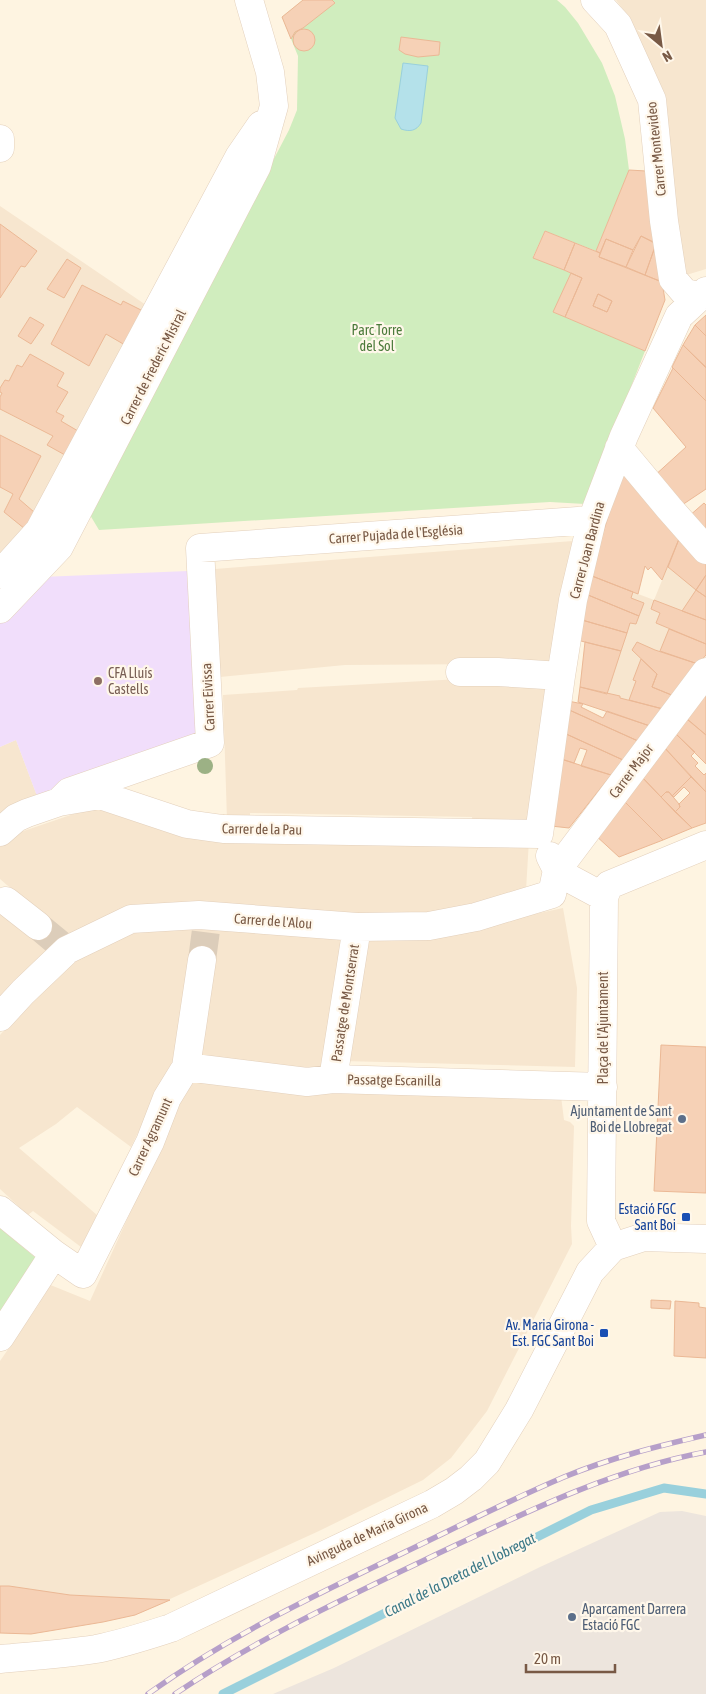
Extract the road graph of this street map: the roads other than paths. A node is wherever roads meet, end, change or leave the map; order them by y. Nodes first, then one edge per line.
1 (249, 0) edge
2 (595, 0) edge
3 (274, 106) junction
4 (0, 139) edge
5 (0, 148) edge
6 (703, 293) edge
7 (619, 448) junction
8 (592, 520) junction
9 (200, 548) joint
10 (706, 550) edge
11 (0, 574) edge
12 (0, 609) edge
13 (460, 672) dead end
14 (706, 672) edge
15 (561, 676) junction
16 (59, 802) junction
17 (0, 832) edge
18 (539, 834) junction
19 (706, 845) edge
20 (557, 870) junction
21 (604, 897) junction
22 (6, 901) dead end
23 (38, 926) tunnel mouth
24 (357, 927) junction
25 (202, 960) tunnel mouth
26 (0, 1017) edge
27 (186, 1067) junction
28 (333, 1079) junction
29 (603, 1086) junction
30 (0, 1210) edge
31 (706, 1239) edge
32 (613, 1247) junction
33 (54, 1254) junction
34 (0, 1337) edge
35 (0, 1659) edge

1 - 3 street, Carrer de Frederic Mistral
2 - 6 street, Carrer Montevideo
3 - 11 street, Carrer de Frederic Mistral
3 - 12 street, Carrer de Frederic Mistral
4 - 5 street
6 - 7 street, Carrer Joan Bardina
7 - 8 street, Carrer Joan Bardina
7 - 10 street
8 - 9 street, Carrer Pujada de l'Església
8 - 15 street, Carrer Joan Bardina
9 - 16 street, Carrer Eivissa
13 - 15 street
14 - 20 street, Carrer Major
15 - 18 street, Carrer Joan Bardina
16 - 17 street, Carrer de la Pau
16 - 18 street, Carrer de la Pau
18 - 20 street
19 - 21 street
20 - 21 street
20 - 24 street, Carrer de l'Alou
21 - 29 street, Plaça de l'Ajuntament
22 - 23 street
24 - 26 street, Carrer de l'Alou
24 - 28 street, Passatge de Montserrat
25 - 27 street, Carrer Agramunt
27 - 28 street, Passatge Escanilla
27 - 33 street, Carrer Agramunt
28 - 29 street, Passatge Escanilla
29 - 32 street, Plaça de l'Ajuntament
30 - 33 street
31 - 32 street
32 - 35 street, Avinguda de Maria Girona
33 - 34 street

